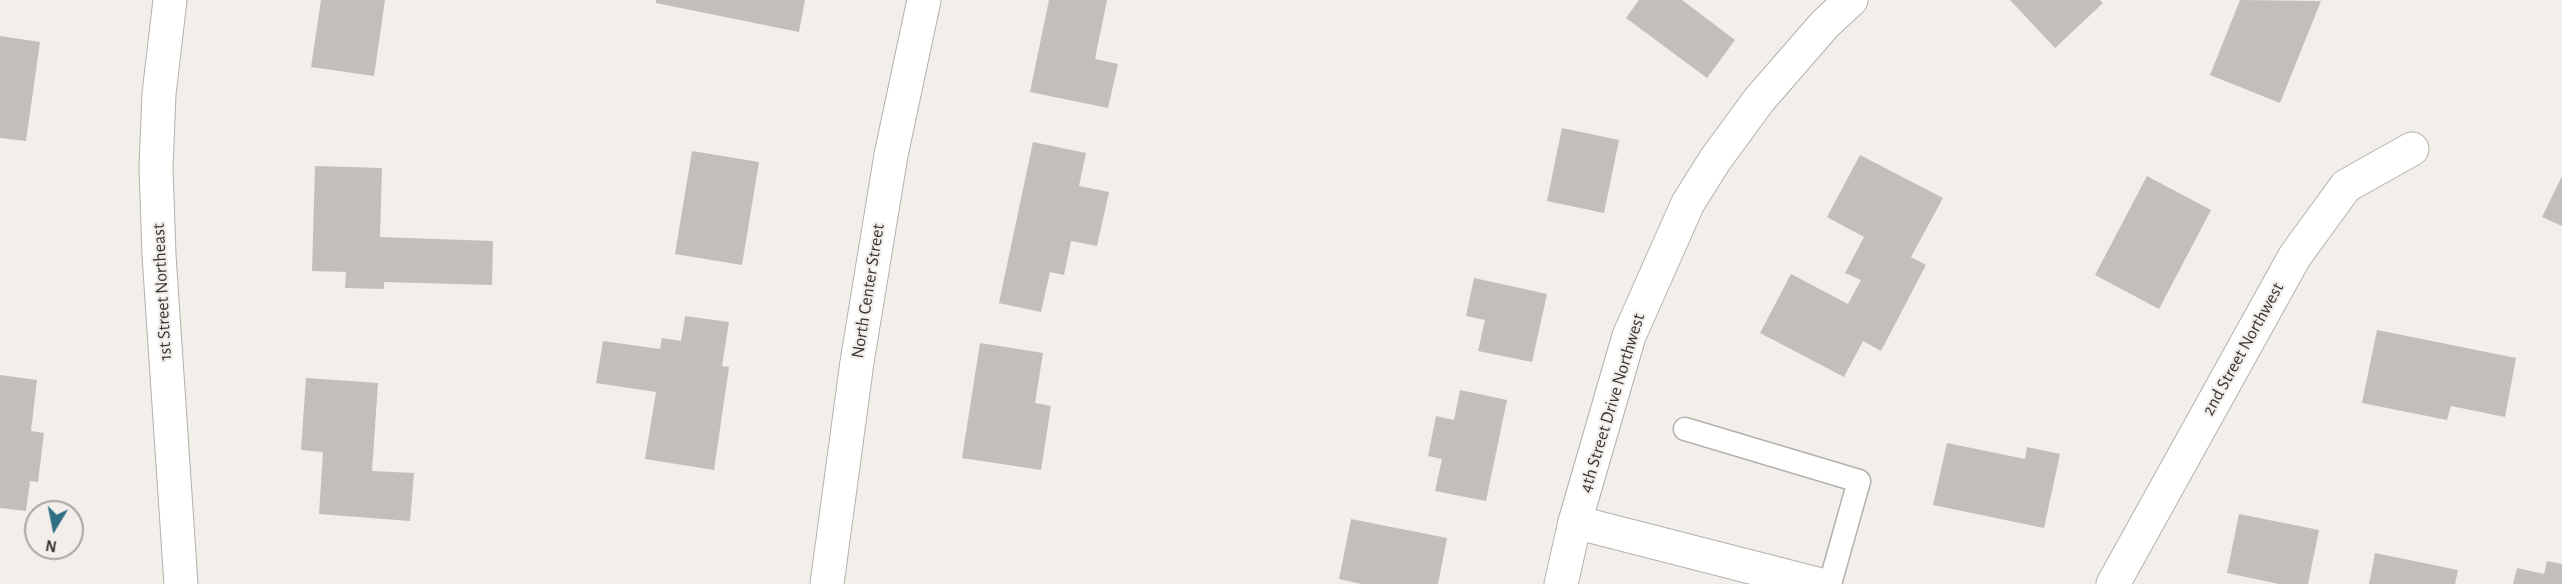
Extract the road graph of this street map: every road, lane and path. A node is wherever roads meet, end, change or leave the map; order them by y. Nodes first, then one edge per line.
1 (170, 0) edge
2 (924, 0) edge
3 (1851, 0) edge
4 (2412, 149) dead end
5 (1684, 429) dead end
6 (1575, 522) junction
7 (181, 584) edge
8 (827, 584) edge
9 (1561, 584) edge
10 (1817, 584) edge
11 (1830, 584) edge
12 (2113, 584) edge

1 - 7 street, 1st Street Northeast
2 - 8 street, North Center Street
3 - 6 street, 4th Street Drive Northwest
4 - 12 street, 2nd Street Northwest
5 - 11 lane
6 - 9 street, 4th Street Drive Northwest
6 - 10 street

